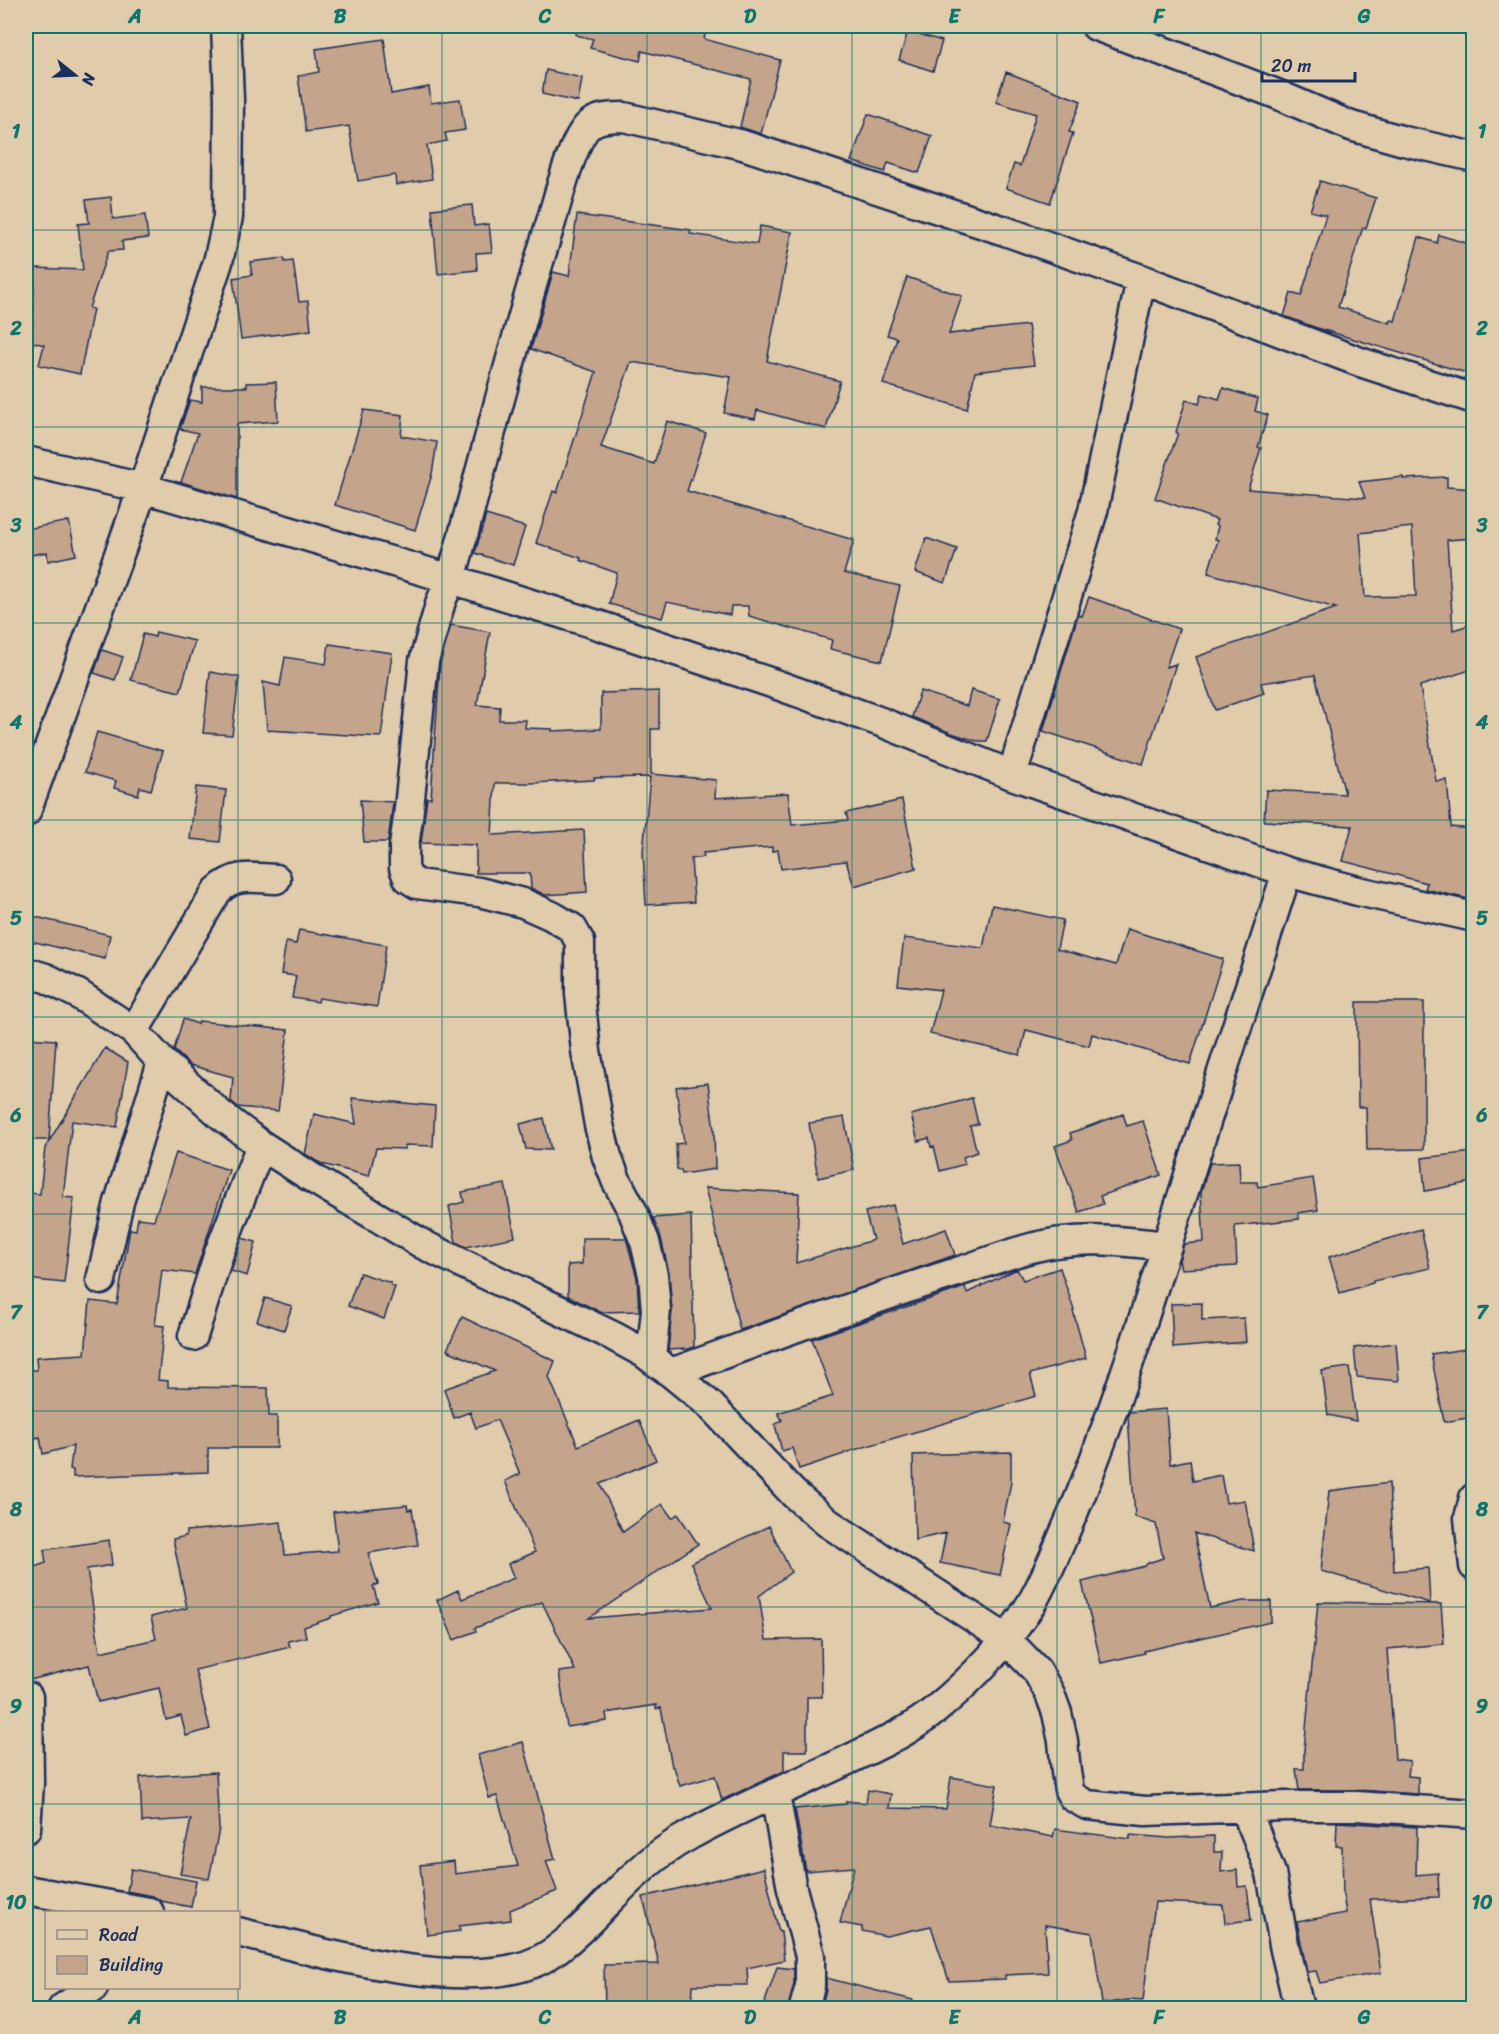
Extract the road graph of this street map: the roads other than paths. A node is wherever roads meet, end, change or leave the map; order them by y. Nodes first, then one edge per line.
1 (226, 26) edge
2 (1096, 26) edge
3 (1473, 157) edge
4 (1141, 279) junction
5 (1473, 399) edge
6 (26, 461) edge
7 (143, 488) junction
8 (451, 579) junction
9 (1012, 775) junction
10 (26, 812) edge
11 (1287, 872) junction
12 (276, 879) dead end
13 (1473, 917) edge
14 (26, 972) edge
15 (134, 1031) junction
16 (162, 1062) junction
17 (261, 1144) junction
18 (1167, 1246) junction
19 (101, 1280) dead end
20 (194, 1336) dead end
21 (661, 1365) junction
22 (1473, 1498) edge
23 (1473, 1566) edge
24 (1006, 1639) junction
25 (28, 1697) dead end
26 (775, 1794) junction
27 (1243, 1808) junction
28 (1473, 1814) edge
29 (26, 1829) edge
30 (26, 1890) edge
31 (143, 1911) edge
32 (240, 1932) edge
33 (92, 1989) edge
34 (63, 2008) edge
35 (804, 2008) edge
36 (1299, 2008) edge

1 - 7 street
2 - 3 street
4 - 5 street
4 - 8 street
4 - 9 street
6 - 7 street
7 - 8 street
7 - 10 street
8 - 9 street
8 - 21 street
9 - 11 street
11 - 13 street
11 - 18 street
12 - 15 street
14 - 15 street
15 - 16 street
16 - 17 street
16 - 19 street
17 - 20 street
17 - 21 street
18 - 21 street
18 - 24 street
21 - 24 street
22 - 23 street
24 - 26 street
24 - 27 street
25 - 29 street
26 - 32 street
26 - 35 street
27 - 28 street
27 - 36 street
30 - 31 street
33 - 34 street

